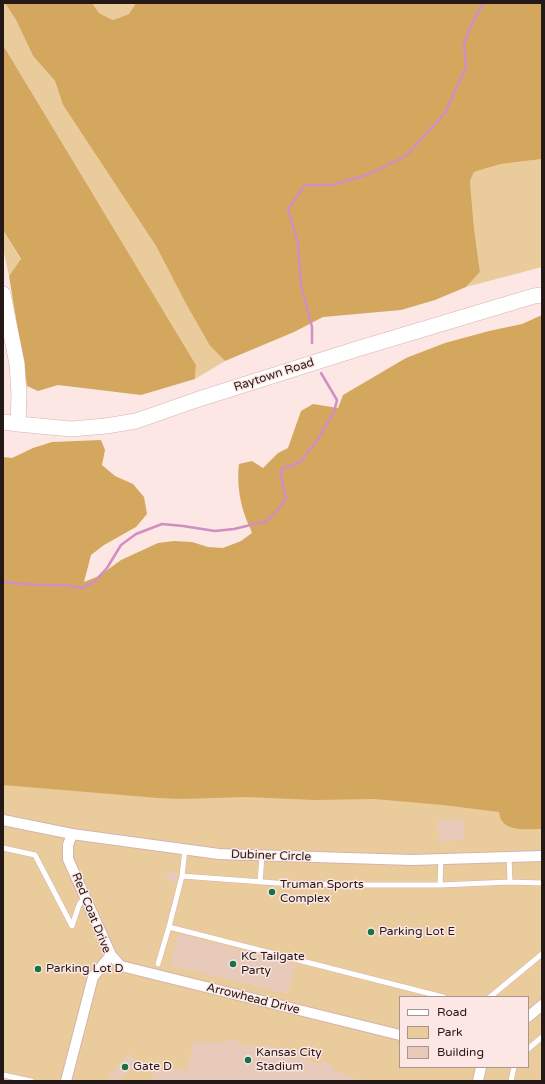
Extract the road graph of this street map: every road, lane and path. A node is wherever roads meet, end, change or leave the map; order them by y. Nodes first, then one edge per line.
1 (3, 294) edge
2 (542, 295) edge
3 (3, 422) edge
4 (18, 424) junction
5 (3, 820) edge
6 (72, 834) junction
7 (3, 848) edge
8 (185, 849) junction
9 (262, 856) junction
10 (509, 856) junction
11 (542, 856) edge
12 (441, 859) junction
13 (182, 876) junction
14 (260, 882) junction
15 (510, 882) junction
16 (542, 883) edge
17 (440, 885) junction
18 (85, 896) junction
19 (170, 927) junction
20 (542, 954) edge
21 (111, 955) junction
22 (158, 964) dead end
23 (439, 996) edge
24 (491, 996) edge
25 (542, 1005) edge
26 (529, 1015) edge
27 (399, 1035) edge
28 (542, 1037) edge
29 (529, 1048) edge
30 (481, 1068) edge
31 (514, 1068) edge
32 (3, 1074) edge
33 (8, 1078) edge
34 (31, 1081) edge
35 (66, 1081) edge
36 (478, 1081) edge
37 (511, 1081) edge

1 - 4 main road
2 - 4 main road, Raytown Road
3 - 4 main road, Raytown Road
5 - 6 street, Dubiner Circle
6 - 8 street, Dubiner Circle
6 - 18 street, Red Coat Drive
7 - 18 lane
8 - 9 street, Dubiner Circle
8 - 13 lane
9 - 12 street, Dubiner Circle
9 - 14 lane
10 - 11 street, Dubiner Circle
10 - 12 street, Dubiner Circle
10 - 15 lane
12 - 17 lane
13 - 14 lane
13 - 19 lane
14 - 17 lane
15 - 16 lane
15 - 17 lane
18 - 21 street, Red Coat Drive
19 - 22 lane
19 - 23 lane
20 - 24 lane
21 - 27 street, Arrowhead Drive
21 - 35 street, Red Coat Drive
25 - 26 street
28 - 29 lane
30 - 36 street
31 - 37 lane
32 - 33 lane
33 - 34 lane

